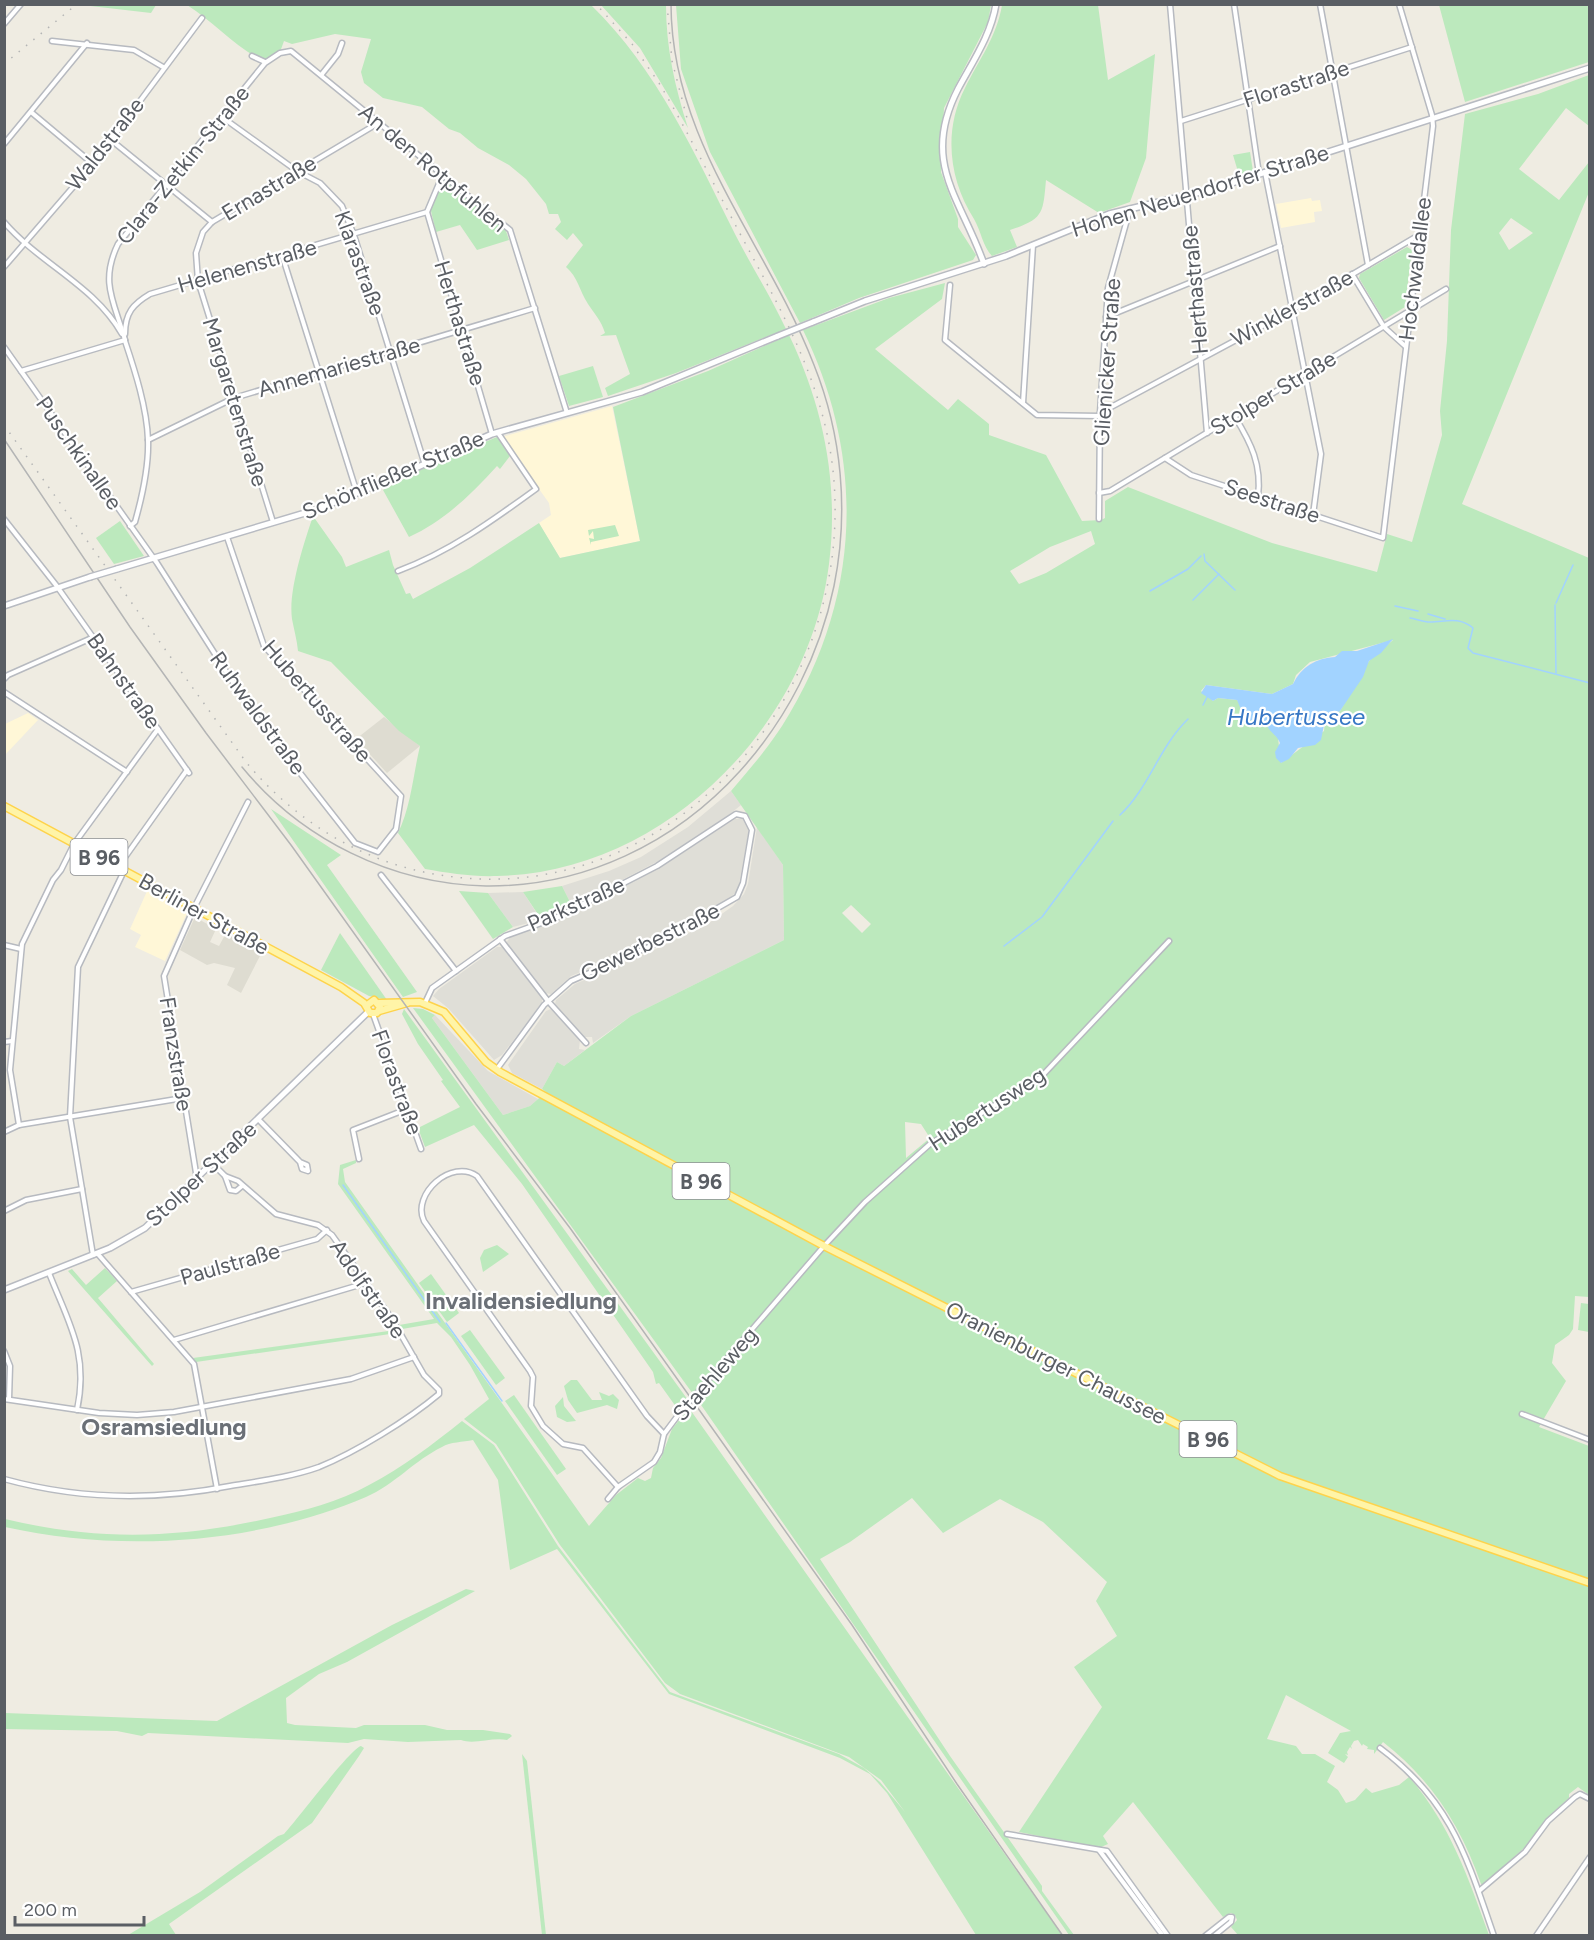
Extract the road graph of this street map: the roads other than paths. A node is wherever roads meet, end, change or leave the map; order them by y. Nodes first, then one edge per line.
1 (21, 4) edge
2 (996, 4) edge
3 (1170, 4) edge
4 (1234, 4) edge
5 (1320, 4) edge
6 (1399, 4) edge
7 (4, 11) edge
8 (9, 18) junction
9 (202, 18) dead end
10 (4, 24) edge
11 (52, 41) dead end
12 (87, 43) junction
13 (342, 43) dead end
14 (1412, 47) junction
15 (252, 56) dead end
16 (265, 63) junction
17 (163, 67) junction
18 (1590, 68) edge
19 (1333, 72) junction
20 (322, 74) junction
21 (1248, 99) junction
22 (31, 112) junction
23 (222, 117) junction
24 (1432, 118) junction
25 (1181, 121) junction
26 (380, 122) junction
27 (111, 140) junction
28 (4, 144) edge
29 (1346, 146) junction
30 (93, 164) junction
31 (297, 171) junction
32 (1265, 172) junction
33 (443, 174) junction
34 (1258, 174) junction
35 (167, 185) junction
36 (1187, 196) junction
37 (1130, 208) junction
38 (427, 212) junction
39 (4, 222) edge
40 (212, 222) junction
41 (354, 235) junction
42 (1419, 235) junction
43 (24, 245) junction
44 (1033, 245) junction
45 (1280, 246) junction
46 (282, 255) junction
47 (984, 264) junction
48 (1368, 265) junction
49 (4, 267) edge
50 (1352, 274) junction
51 (198, 281) junction
52 (1194, 281) junction
53 (950, 285) dead end
54 (1446, 289) dead end
55 (535, 308) junction
56 (1292, 310) junction
57 (1409, 312) junction
58 (1106, 317) junction
59 (1384, 327) junction
60 (463, 331) junction
61 (778, 336) joint
62 (125, 340) junction
63 (1405, 346) junction
64 (4, 347) edge
65 (390, 351) junction
66 (1201, 359) junction
67 (21, 371) junction
68 (318, 372) junction
69 (1305, 374) junction
70 (234, 398) junction
71 (1023, 403) junction
72 (567, 413) junction
73 (1100, 415) junction
74 (1234, 416) junction
75 (495, 433) junction
76 (1207, 433) junction
77 (148, 440) junction
78 (1165, 458) junction
79 (424, 462) junction
80 (357, 493) junction
81 (1099, 493) junction
82 (1258, 497) junction
83 (1313, 514) junction
84 (4, 519) edge
85 (1099, 519) dead end
86 (273, 523) junction
87 (130, 526) junction
88 (227, 537) junction
89 (1383, 538) joint
90 (154, 559) junction
91 (398, 571) dead end
92 (60, 589) junction
93 (4, 606) edge
94 (94, 637) junction
95 (4, 679) edge
96 (4, 692) edge
97 (158, 729) junction
98 (127, 772) junction
99 (248, 802) dead end
100 (4, 806) edge
101 (737, 814) joint
102 (74, 844) junction
103 (376, 853) joint
104 (121, 869) junction
105 (381, 875) dead end
106 (194, 908) junction
107 (500, 939) junction
108 (1169, 941) dead end
109 (4, 945) edge
110 (21, 949) junction
111 (456, 971) junction
112 (341, 987) junction
113 (371, 1000) junction
114 (548, 1001) junction
115 (410, 1002) junction
116 (379, 1003) junction
117 (426, 1004) junction
118 (372, 1011) junction
119 (4, 1041) edge
120 (12, 1041) junction
121 (586, 1043) dead end
122 (496, 1070) junction
123 (183, 1098) junction
124 (407, 1108) junction
125 (70, 1117) junction
126 (259, 1120) junction
127 (352, 1124) dead end
128 (19, 1125) junction
129 (354, 1129) junction
130 (4, 1132) edge
131 (421, 1149) dead end
132 (359, 1160) dead end
133 (300, 1162) dead end
134 (213, 1164) junction
135 (225, 1176) junction
136 (198, 1180) junction
137 (242, 1186) junction
138 (82, 1190) junction
139 (4, 1211) edge
140 (327, 1230) junction
141 (824, 1246) junction
142 (95, 1254) junction
143 (49, 1273) junction
144 (366, 1283) junction
145 (4, 1290) edge
146 (131, 1292) junction
147 (174, 1340) junction
148 (4, 1350) edge
149 (414, 1357) junction
150 (7, 1399) edge
151 (202, 1408) junction
152 (77, 1410) junction
153 (1522, 1414) dead end
154 (664, 1434) junction
155 (1590, 1440) edge
156 (4, 1479) edge
157 (618, 1487) junction
158 (217, 1489) junction
159 (608, 1499) dead end
160 (1590, 1583) edge
161 (1380, 1748) dead end
162 (1590, 1798) edge
163 (1007, 1834) dead end
164 (1099, 1850) junction
165 (1590, 1857) edge
166 (1479, 1892) junction
167 (1163, 1935) edge
168 (1168, 1935) edge
169 (1205, 1935) edge
170 (1214, 1935) edge
171 (1494, 1935) edge
172 (1536, 1935) edge

1 - 8 street
2 - 47 main road
3 - 25 street, Herthastraße
4 - 21 street
5 - 19 street
6 - 14 street, Hochwaldallee
7 - 8 street
8 - 10 street
9 - 17 street, Waldstraße
11 - 12 street
12 - 17 street
12 - 22 street
13 - 20 street
14 - 19 street, Florastraße
14 - 24 street, Hochwaldallee
15 - 16 street
16 - 20 street, An den Rotpfuhlen
16 - 23 street, Clara-Zetkin-Straße
17 - 27 street, Waldstraße
18 - 24 main road, Hohen Neuendorfer Straße
19 - 21 street, Florastraße
19 - 29 street
20 - 26 street, An den Rotpfuhlen
21 - 25 street, Florastraße
21 - 34 street
22 - 28 street
22 - 30 street
23 - 31 street, Klarastraße
23 - 35 street, Clara-Zetkin-Straße
24 - 29 main road, Hohen Neuendorfer Straße
24 - 42 street, Hochwaldallee
25 - 36 street, Herthastraße
26 - 31 street, Ernastraße
26 - 33 street, An den Rotpfuhlen
27 - 30 street, Waldstraße
27 - 35 street
29 - 32 main road, Hohen Neuendorfer Straße
29 - 48 street
30 - 43 street, Waldstraße
31 - 40 street, Ernastraße
31 - 41 street, Klarastraße
32 - 34 main road, Hohen Neuendorfer Straße
32 - 45 street
33 - 38 street
33 - 55 street, An den Rotpfuhlen
34 - 36 main road, Hohen Neuendorfer Straße
35 - 40 street
35 - 62 street, Clara-Zetkin-Straße
36 - 37 main road, Hohen Neuendorfer Straße
36 - 52 street, Herthastraße
37 - 44 main road, Hohen Neuendorfer Straße
37 - 58 street, Glienicker Straße
38 - 41 street, Helenenstraße
38 - 60 street, Herthastraße
39 - 43 street
40 - 51 street, Ernastraße
41 - 46 street, Helenenstraße
41 - 65 street, Klarastraße
42 - 48 street, Winklerstraße
42 - 57 street, Hochwaldallee
43 - 49 street, Waldstraße
43 - 62 street
44 - 47 main road, Hohen Neuendorfer Straße
44 - 71 street
45 - 52 street
45 - 56 street
46 - 51 street, Helenenstraße
46 - 68 street
47 - 61 main road, Hohen Neuendorfer Straße, bridge
48 - 50 street, Winklerstraße
50 - 56 street, Winklerstraße
50 - 59 street
51 - 62 street, Helenenstraße
51 - 70 street, Margaretenstraße
52 - 58 street
52 - 66 street, Herthastraße
53 - 71 street
54 - 57 street, Stolper Straße
55 - 60 street, Annemariestraße
55 - 72 street, An den Rotpfuhlen
56 - 66 street, Winklerstraße
56 - 69 street
57 - 59 street, Stolper Straße
57 - 63 street, Hochwaldallee
58 - 73 street, Glienicker Straße
59 - 63 street
59 - 69 street, Stolper Straße
60 - 65 street, Annemariestraße
60 - 75 street, Herthastraße
61 - 72 main road, Schönfließer Straße
62 - 67 street
62 - 77 street
63 - 89 street, Hochwaldallee
64 - 67 street, Puschkinallee
65 - 68 street, Annemariestraße
65 - 79 street, Klarastraße
66 - 73 street, Winklerstraße
66 - 76 street, Herthastraße
67 - 87 street, Puschkinallee
68 - 70 street, Annemariestraße
68 - 80 street
69 - 74 street, Stolper Straße
69 - 83 street
70 - 77 street, Annemariestraße
70 - 86 street, Margaretenstraße
71 - 73 street
72 - 75 main road, Schönfließer Straße
73 - 81 street, Glienicker Straße
74 - 76 street, Stolper Straße
74 - 82 street
75 - 79 main road, Schönfließer Straße
75 - 91 street, Herthastraße
76 - 78 street, Stolper Straße
77 - 87 street
78 - 81 street, Stolper Straße
78 - 82 street, Seestraße
79 - 80 main road, Schönfließer Straße
80 - 86 main road, Schönfließer Straße
81 - 85 street, Glienicker Straße
82 - 83 street, Seestraße
83 - 89 street, Seestraße
84 - 92 street, Bahnstraße
86 - 88 main road, Schönfließer Straße
87 - 90 street, Puschkinallee
88 - 90 main road, Schönfließer Straße
88 - 103 street, Hubertusstraße
90 - 92 main road, Schönfließer Straße, bridge
90 - 103 street, Ruhwaldstraße
92 - 93 main road, Schönfließer Straße
92 - 94 street, Bahnstraße
94 - 95 street
94 - 97 street, Bahnstraße
96 - 98 street
97 - 98 street
97 - 104 street, Bahnstraße
98 - 102 street
99 - 106 street, Franzstraße
100 - 102 main road, Berliner Straße / B 96
101 - 107 street, Parkstraße
101 - 114 street, Gewerbestraße
102 - 104 main road, Berliner Straße / B 96
102 - 110 street
104 - 106 main road, Berliner Straße / B 96
104 - 125 street
105 - 111 street
106 - 112 main road, Berliner Straße / B 96
106 - 123 street, Franzstraße
107 - 111 street, Parkstraße
107 - 114 street
108 - 141 street, Hubertusweg
109 - 110 street
110 - 120 street
111 - 117 street, Parkstraße
112 - 113 main road, Berliner Straße / B 96
112 - 118 main road, Berliner Straße / B 96
113 - 116 main road, B 96
113 - 118 main road
114 - 121 street
114 - 122 street, Gewerbestraße
115 - 116 main road, B 96
115 - 117 main road, B 96
115 - 118 main road, B 96
116 - 118 main road
117 - 122 main road, B 96
118 - 124 street, Florastraße
118 - 126 main road, Stolper Straße
119 - 120 street
120 - 128 street
122 - 141 main road, Oranienburger Chaussee / B 96
123 - 125 street
123 - 136 street, Franzstraße
124 - 129 street
124 - 131 street, Florastraße
125 - 128 street
125 - 138 street
126 - 133 street
126 - 134 main road, Stolper Straße
127 - 129 street
128 - 130 street
129 - 132 street
134 - 135 street
134 - 136 main road, Stolper Straße
135 - 137 street
135 - 137 street
136 - 142 main road, Stolper Straße
137 - 140 street, Adolfstraße
138 - 139 street
138 - 142 street
140 - 144 street, Adolfstraße
140 - 146 street, Paulstraße
141 - 154 street, Staehleweg
141 - 160 main road, Oranienburger Chaussee / B 96
142 - 143 main road, Stolper Straße
142 - 146 street
143 - 145 main road, Stolper Straße
143 - 152 street
144 - 147 street
144 - 149 street, Adolfstraße
146 - 147 street
147 - 151 street
148 - 150 street
149 - 151 street
149 - 158 street, Adolfstraße
150 - 152 street
151 - 152 street
151 - 158 street
153 - 155 street
154 - 157 street, Staehleweg
154 - 157 street
156 - 158 street
157 - 159 street, Staehleweg
161 - 166 street
162 - 166 street
163 - 164 street
164 - 167 street
164 - 168 street
165 - 172 street
166 - 171 street
169 - 170 street

